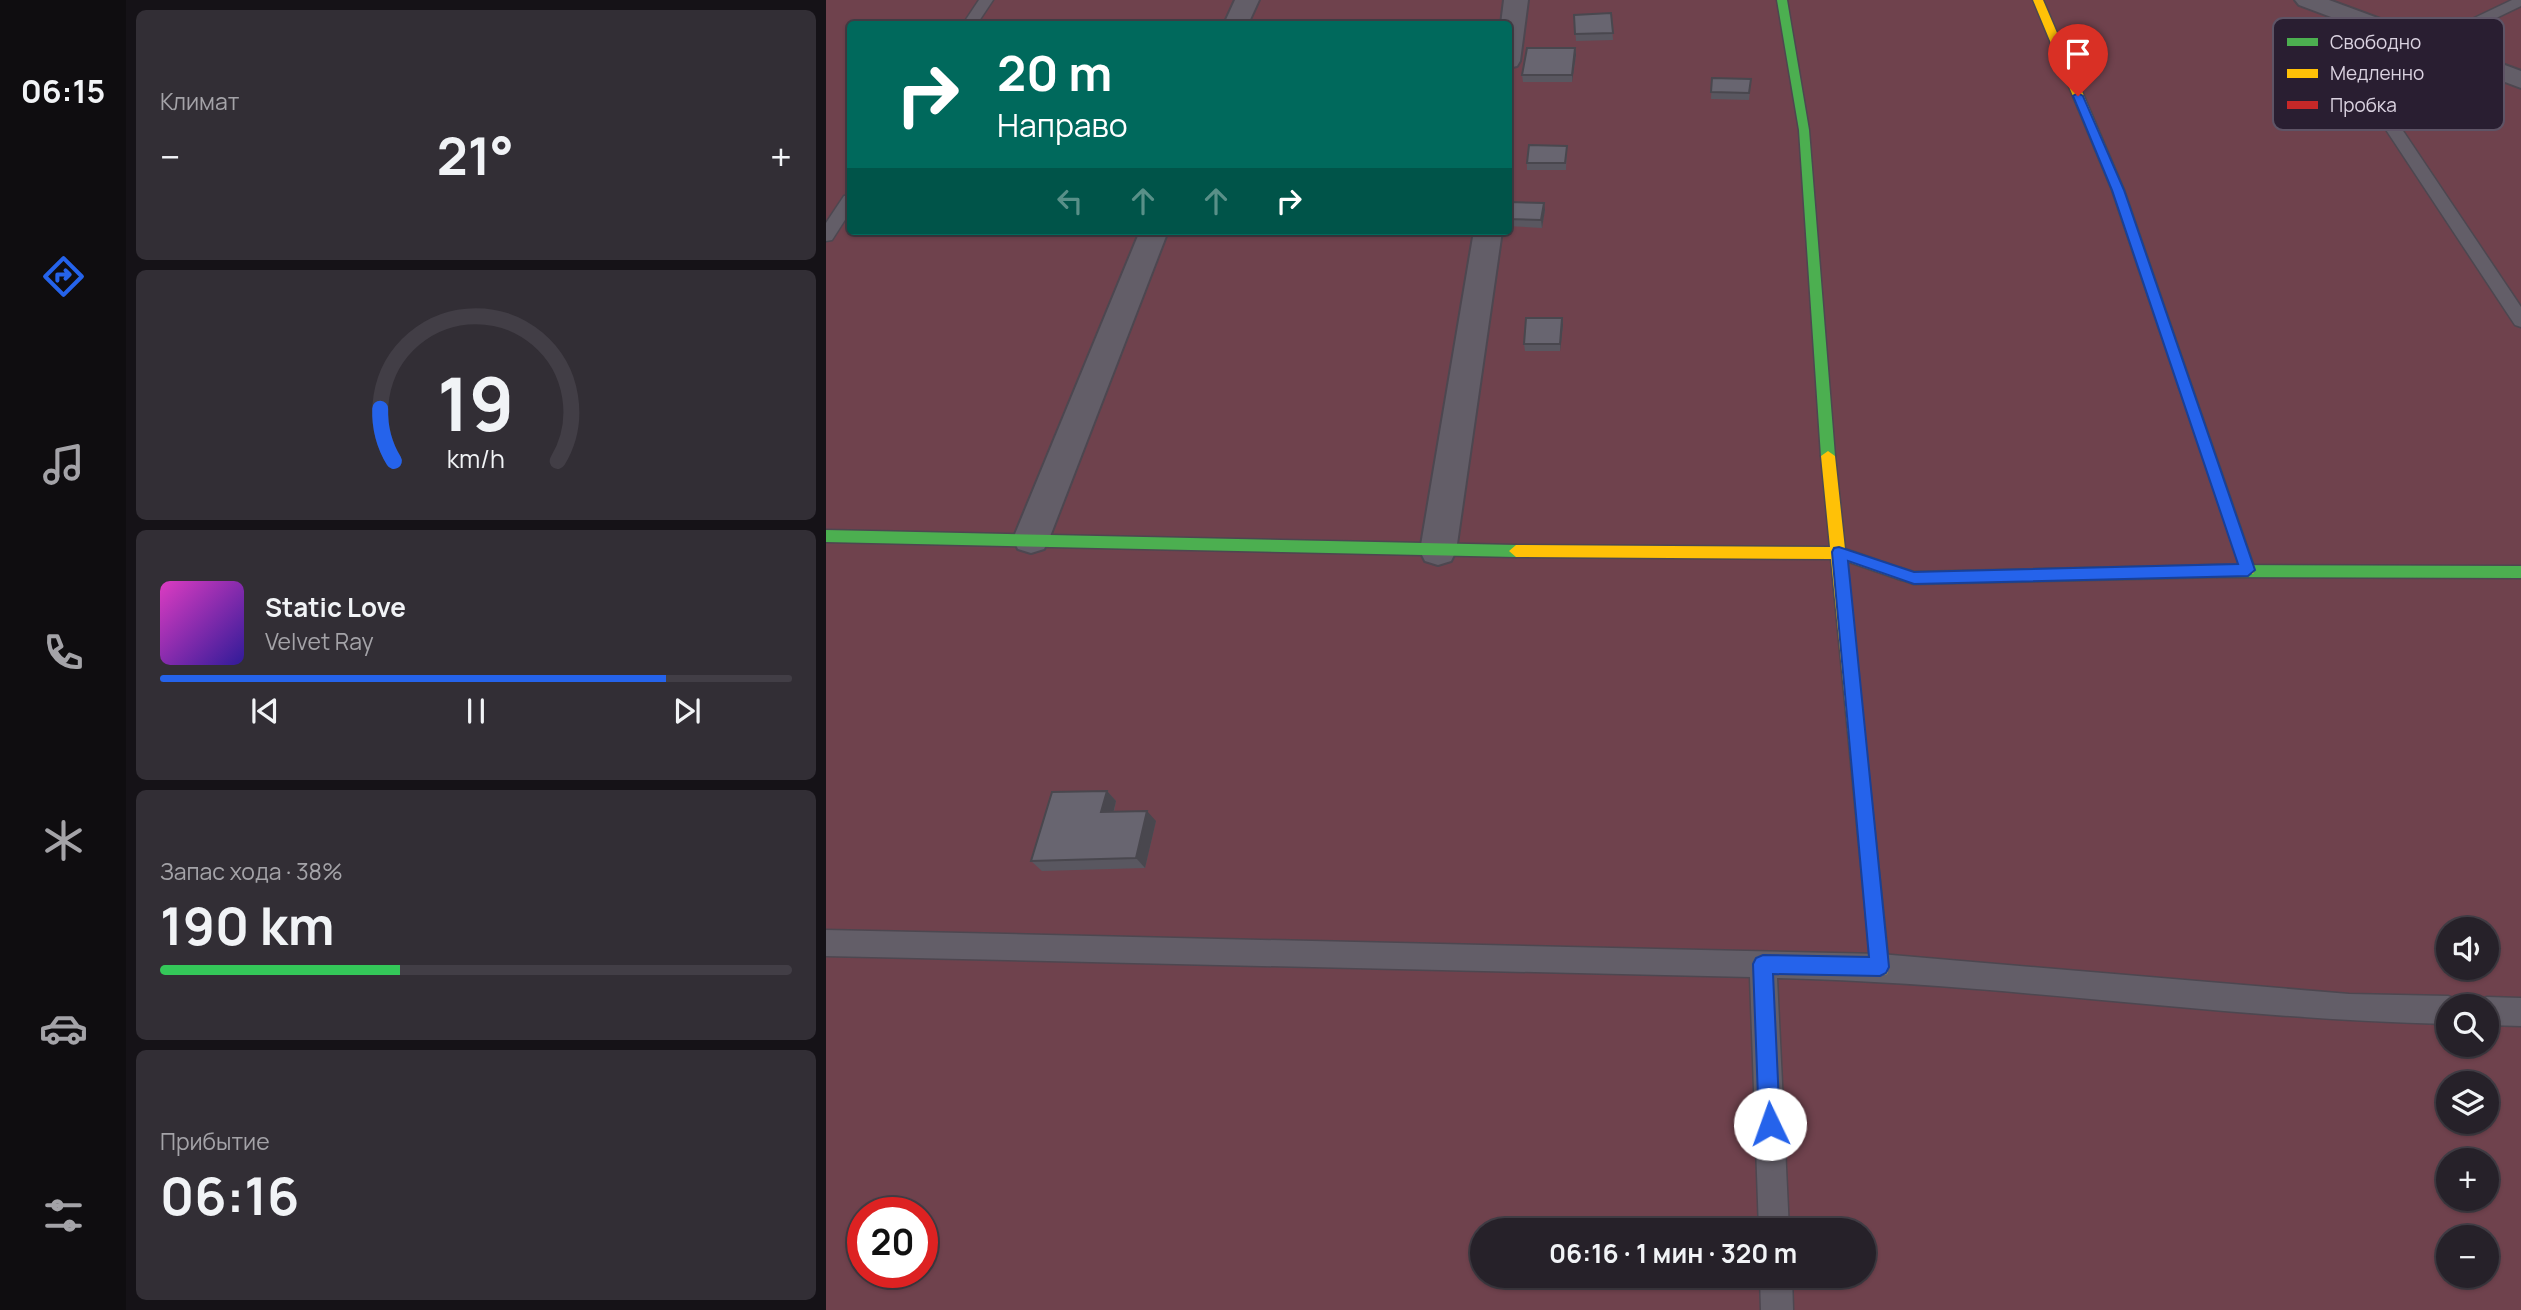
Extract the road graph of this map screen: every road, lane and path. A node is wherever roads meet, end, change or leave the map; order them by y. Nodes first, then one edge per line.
1 (986, 0) edge
2 (1247, 0) edge
3 (1516, 0) edge
4 (1782, 0) edge
5 (2038, 0) edge
6 (2307, 0) edge
7 (2521, 1) edge
8 (2355, 18) edge
9 (2485, 18) edge
10 (972, 21) edge
11 (1237, 21) edge
12 (1512, 30) edge
13 (2504, 74) edge
14 (2521, 80) edge
15 (2394, 130) edge
16 (847, 204) edge
17 (1152, 235) edge
18 (1487, 235) edge
19 (826, 236) edge
20 (2521, 321) edge
21 (826, 536) edge
22 (1031, 540) junction
23 (1438, 551) junction
24 (1839, 552) junction
25 (2248, 570) junction
26 (2521, 572) edge
27 (826, 943) edge
28 (1763, 964) junction
29 (1880, 967) junction
30 (2436, 1010) edge
31 (2499, 1011) edge
32 (2521, 1012) edge
33 (1774, 1218) edge
34 (1776, 1288) edge
35 (1777, 1310) edge

1 - 10 lane
2 - 11 street
3 - 12 street
4 - 24 street
5 - 25 street
6 - 8 street
7 - 9 lane
13 - 14 street
15 - 20 lane
16 - 19 lane
17 - 22 street
18 - 23 street
21 - 22 street
22 - 23 street
23 - 24 street
24 - 25 street
24 - 29 street
25 - 26 street
27 - 28 lane
28 - 29 lane
28 - 33 lane
29 - 30 lane
31 - 32 lane
34 - 35 lane

